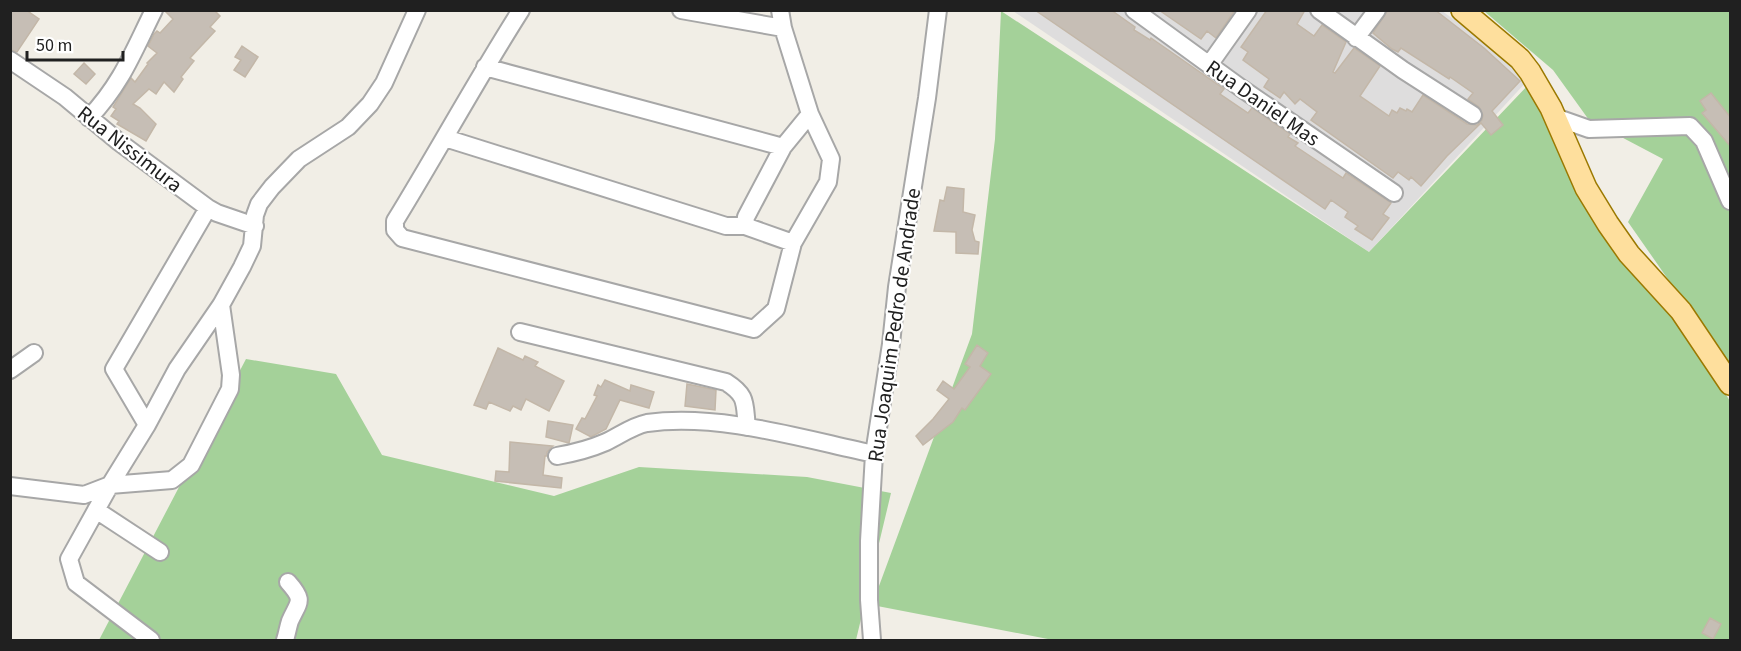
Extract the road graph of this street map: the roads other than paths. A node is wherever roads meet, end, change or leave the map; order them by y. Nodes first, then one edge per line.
1 (153, 10) edge
2 (417, 10) edge
3 (521, 10) edge
4 (681, 10) edge
5 (780, 10) edge
6 (938, 10) edge
7 (1134, 10) edge
8 (1248, 10) edge
9 (1319, 10) edge
10 (1377, 10) edge
11 (1462, 10) edge
12 (783, 28) junction
13 (1356, 38) junction
14 (10, 60) edge
15 (1209, 65) junction
16 (485, 67) junction
17 (810, 114) junction
18 (1473, 115) dead end
19 (1556, 117) junction
20 (89, 118) junction
21 (445, 138) junction
22 (783, 147) junction
23 (1394, 193) dead end
24 (1731, 201) edge
25 (208, 208) junction
26 (255, 226) junction
27 (745, 226) junction
28 (793, 243) junction
29 (221, 305) junction
30 (520, 332) dead end
31 (34, 353) dead end
32 (10, 370) edge
33 (1731, 384) edge
34 (147, 425) junction
35 (747, 427) junction
36 (874, 454) junction
37 (557, 456) dead end
38 (110, 485) junction
39 (10, 486) edge
40 (96, 510) junction
41 (160, 552) dead end
42 (288, 582) dead end
43 (151, 640) edge
44 (285, 640) edge
45 (872, 640) edge

1 - 20 street
2 - 26 street
3 - 16 street
4 - 12 street
5 - 12 street
6 - 36 street, Rua Joaquim Pedro de Andrade
7 - 15 street, Rua Daniel Mas
8 - 15 street
9 - 13 street
10 - 13 street
11 - 19 main road
12 - 17 street
13 - 18 street
14 - 20 street, Rua Nissimura
15 - 23 street, Rua Daniel Mas
16 - 21 street
16 - 22 street
17 - 22 street
17 - 28 street
19 - 24 street
19 - 33 main road
20 - 25 street, Rua Nissimura
21 - 27 street
21 - 28 street
22 - 27 street
25 - 26 street, Rua Nissimura
25 - 34 street
26 - 29 street
27 - 28 street
29 - 34 street
29 - 38 street
30 - 35 street
31 - 32 street
34 - 38 street
35 - 36 street
35 - 37 street
36 - 45 street, Rua Joaquim Pedro de Andrade
38 - 39 street
38 - 40 street
40 - 41 street
40 - 43 street
42 - 44 street

